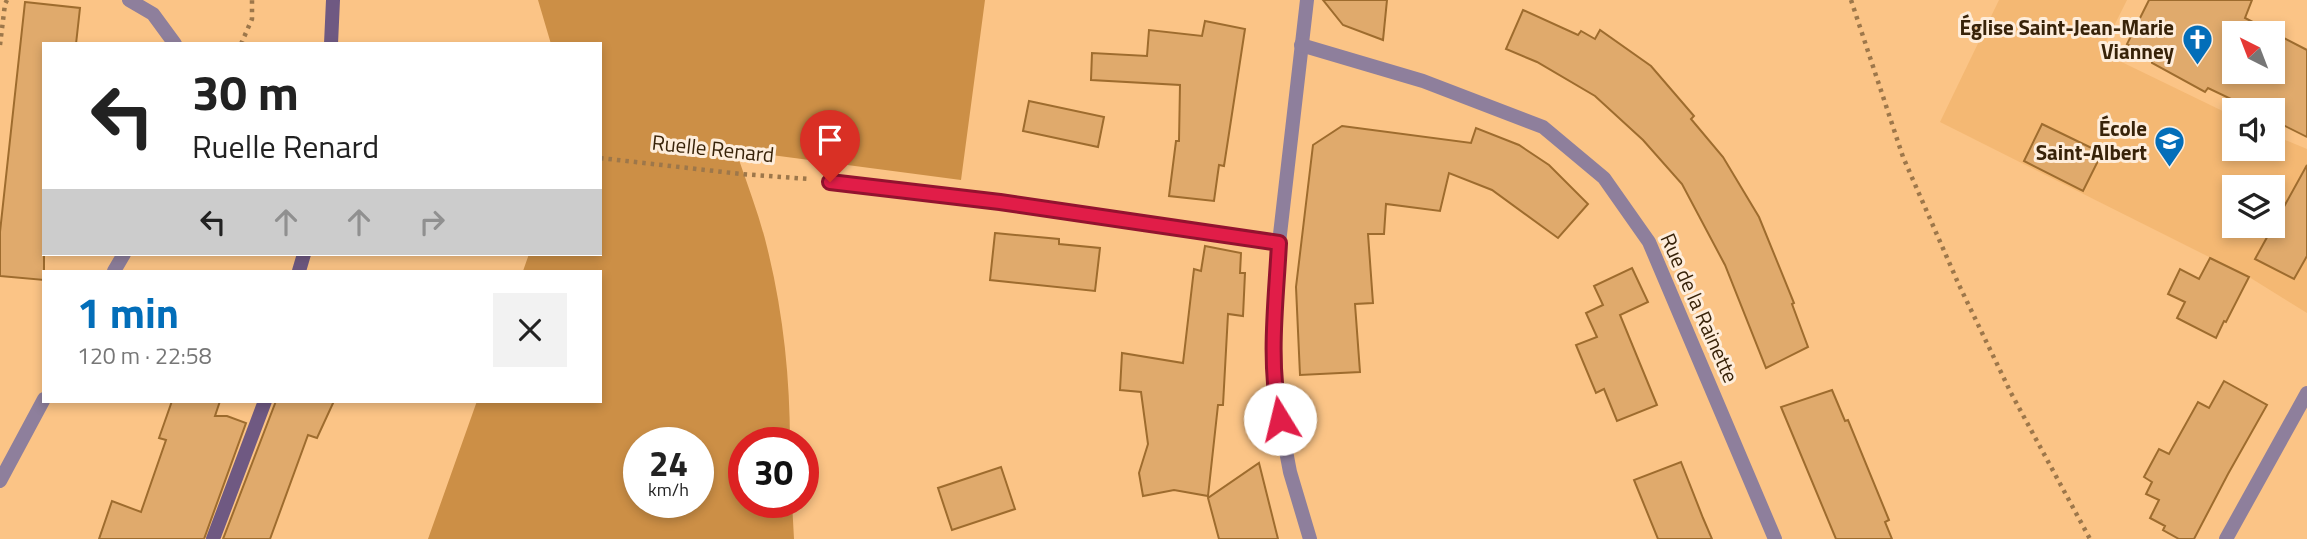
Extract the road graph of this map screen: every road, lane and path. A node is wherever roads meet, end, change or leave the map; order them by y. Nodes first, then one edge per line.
1 (129, 0) edge
2 (252, 0) edge
3 (333, 0) edge
4 (1307, 0) edge
5 (1851, 0) edge
6 (4, 2) edge
7 (174, 42) edge
8 (243, 42) edge
9 (331, 42) edge
10 (0, 45) edge
11 (1301, 45) junction
12 (602, 158) edge
13 (830, 182) joint
14 (1279, 243) junction
15 (2307, 393) edge
16 (42, 402) edge
17 (264, 403) edge
18 (3, 465) edge
19 (0, 481) edge
20 (213, 539) edge
21 (1310, 539) edge
22 (1775, 539) edge
23 (2090, 539) edge
24 (2225, 539) edge

1 - 7 street
2 - 8 path
3 - 9 street
4 - 11 street
5 - 23 path
6 - 10 path
11 - 14 street
11 - 22 street, Rue de la Rainette
12 - 13 path, Ruelle Renard
13 - 14 street
14 - 21 street
15 - 24 street
16 - 18 street
17 - 20 street
18 - 19 street

